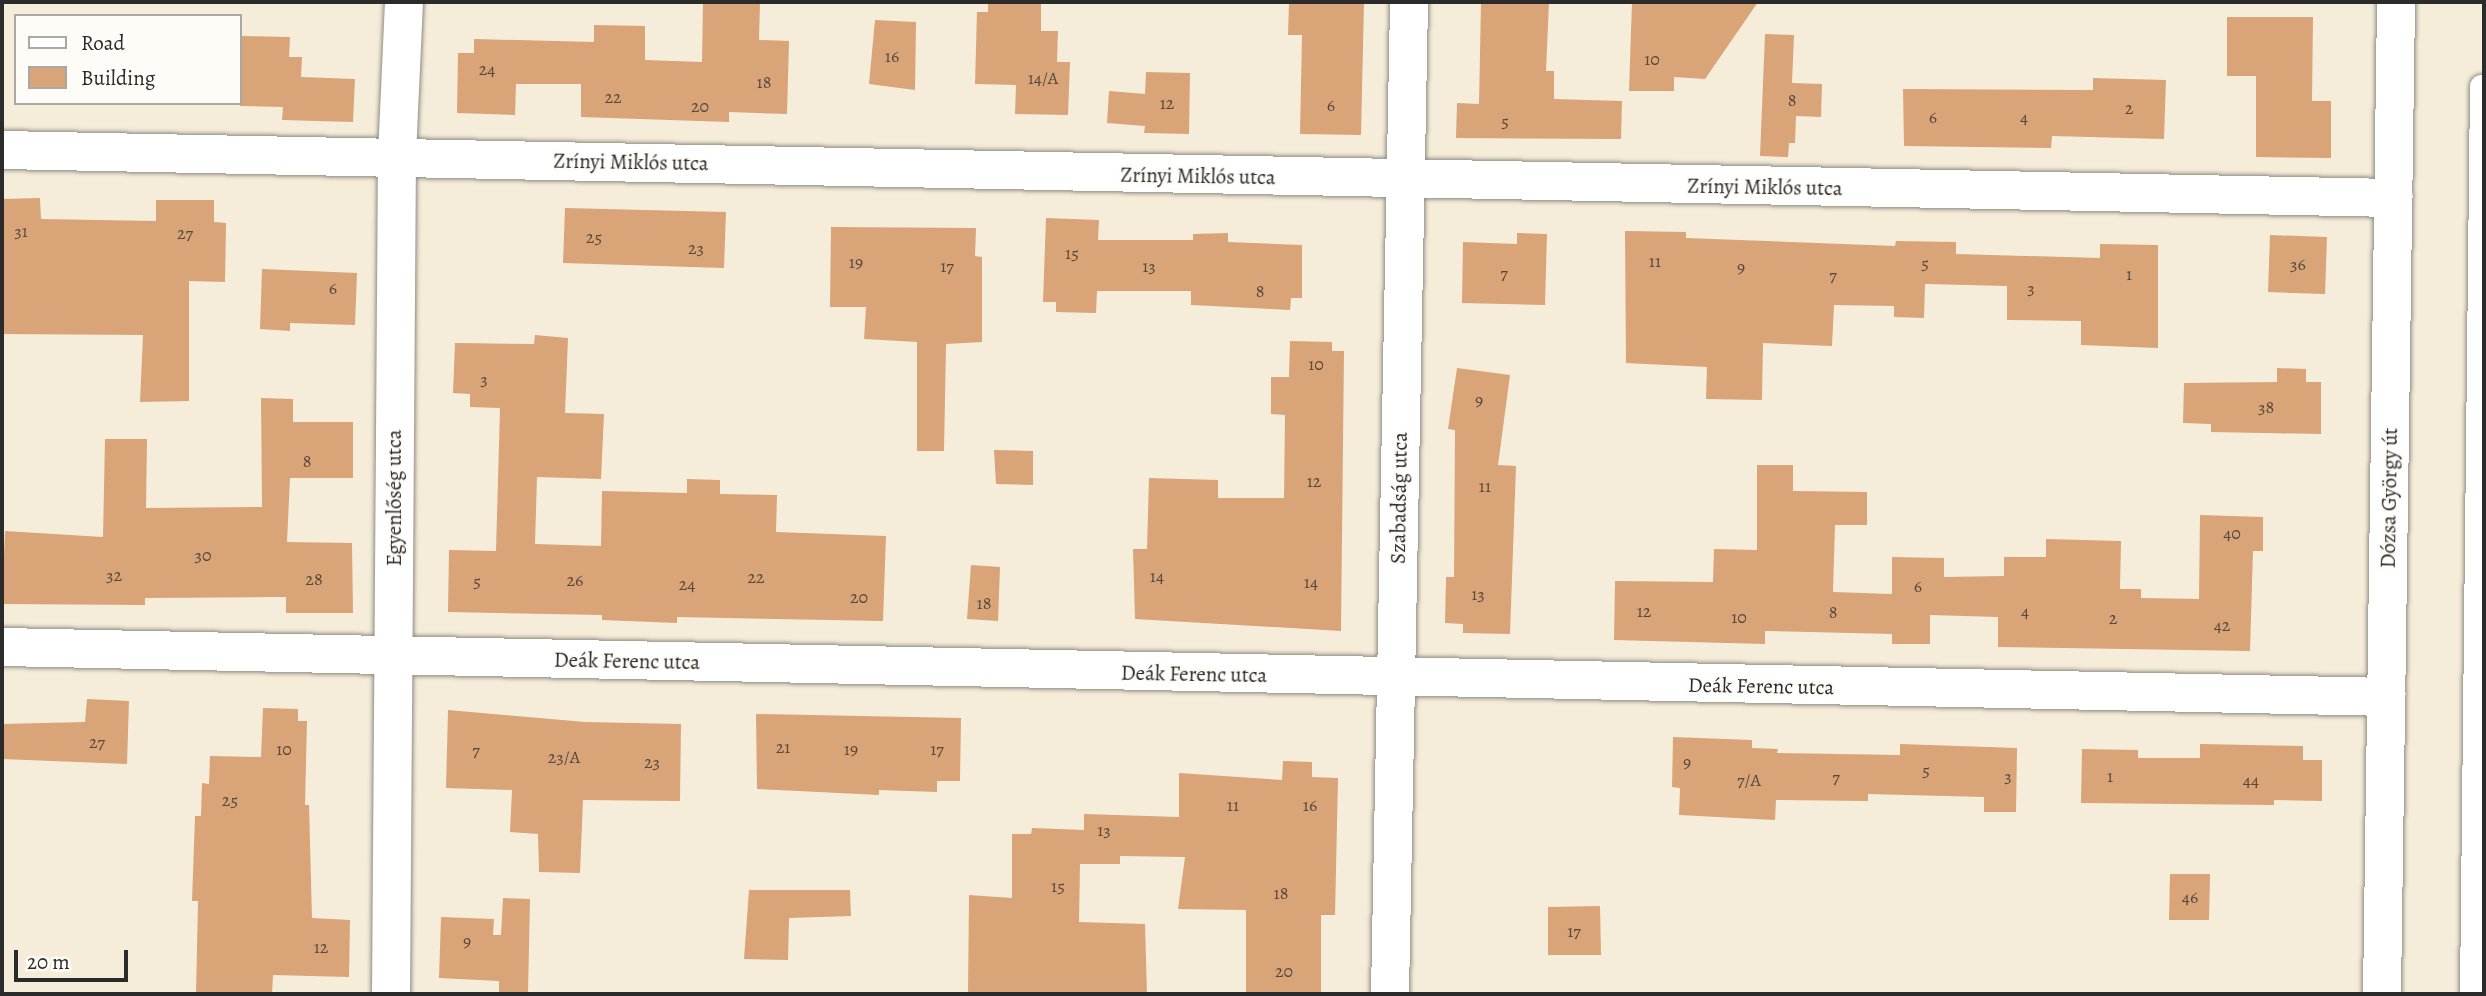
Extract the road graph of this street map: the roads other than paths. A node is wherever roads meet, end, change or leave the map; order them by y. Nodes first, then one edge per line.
1 (404, 2) edge
2 (1409, 2) edge
3 (2396, 2) edge
4 (2481, 86) dead end
5 (2, 150) edge
6 (397, 156) junction
7 (1404, 181) junction
8 (2394, 198) junction
9 (2, 647) edge
10 (393, 656) junction
11 (1396, 679) junction
12 (2386, 697) junction
13 (391, 994) edge
14 (1390, 994) edge
15 (2382, 994) edge
16 (2471, 994) edge

1 - 6 street, Egyenlőség utca
2 - 7 street, Szabadság utca
3 - 8 street, Dózsa György út
4 - 16 lane
5 - 6 street, Zrínyi Miklós utca
6 - 7 street, Zrínyi Miklós utca
6 - 10 street, Egyenlőség utca
7 - 8 street, Zrínyi Miklós utca
7 - 11 street, Szabadság utca
8 - 12 street, Dózsa György út
9 - 10 street, Deák Ferenc utca
10 - 11 street, Deák Ferenc utca
10 - 13 street, Egyenlőség utca
11 - 12 street, Deák Ferenc utca
11 - 14 street, Szabadság utca
12 - 15 street, Dózsa György út

